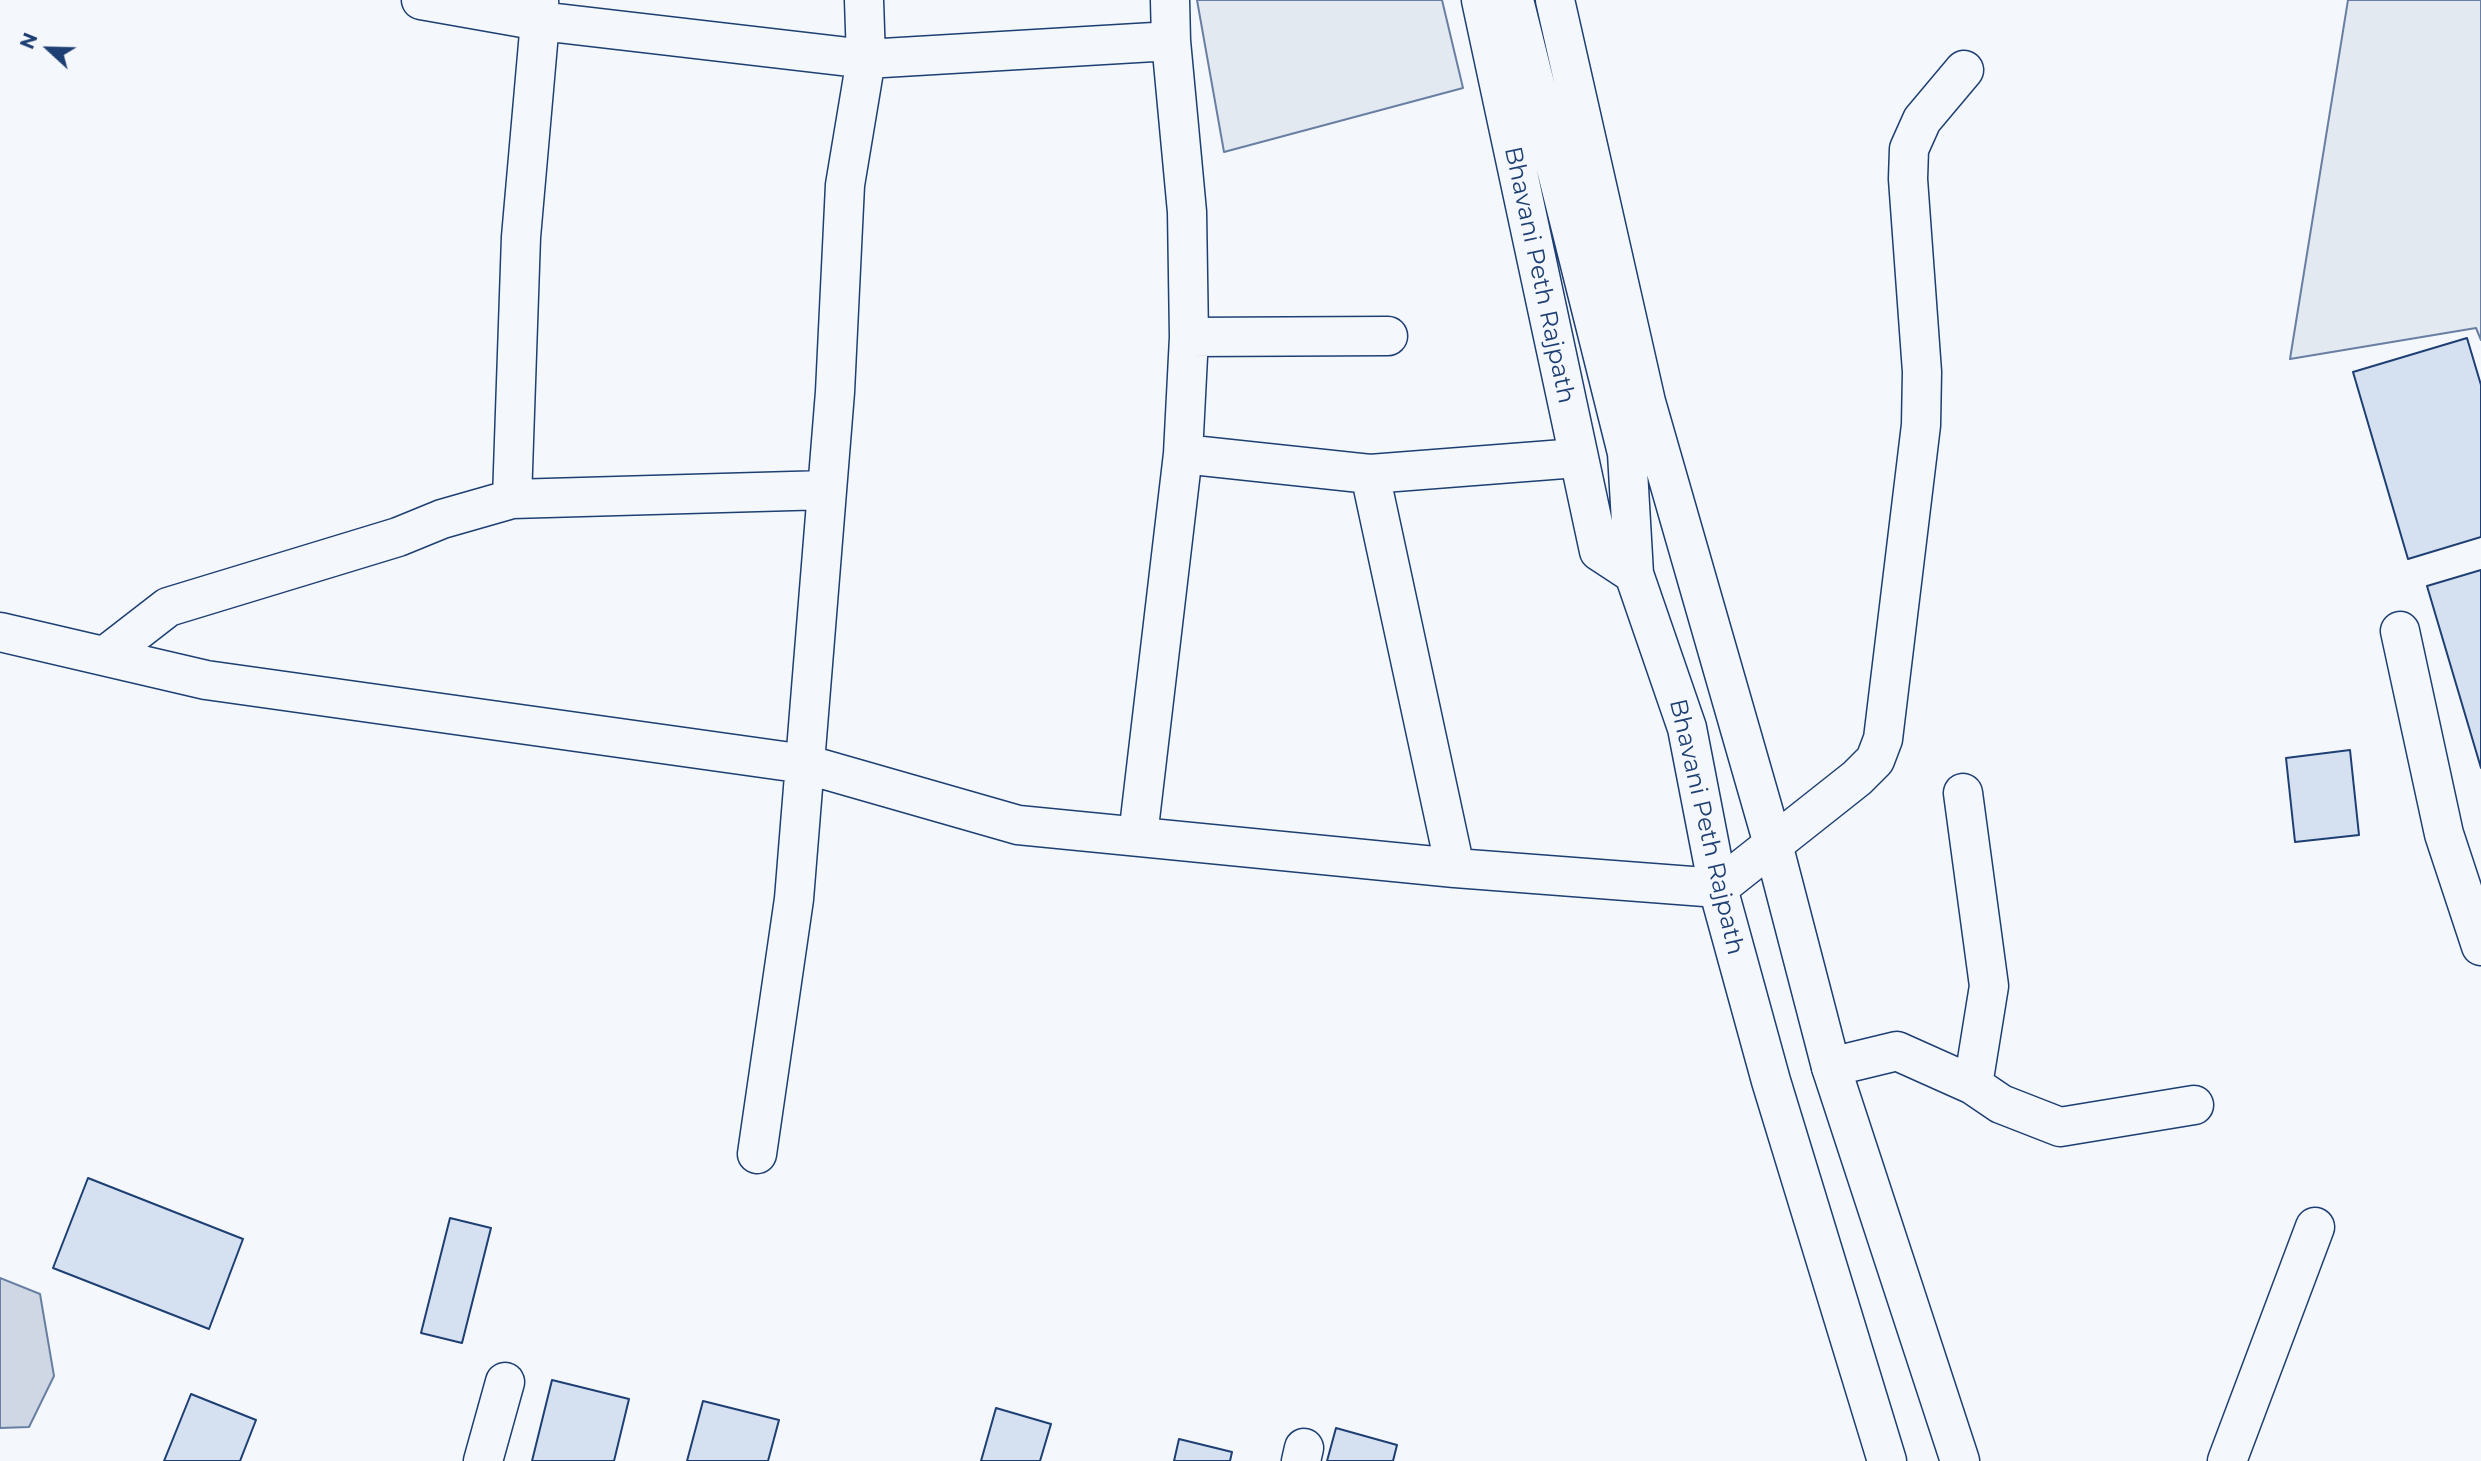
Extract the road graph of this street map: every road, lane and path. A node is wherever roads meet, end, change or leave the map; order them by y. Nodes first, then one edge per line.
1 (421, 0) edge
2 (864, 0) edge
3 (1170, 0) edge
4 (1481, 0) edge
5 (1514, 0) edge
6 (1555, 0) edge
7 (540, 10) edge
8 (1171, 41) junction
9 (866, 60) junction
10 (1964, 70) dead end
11 (1388, 336) dead end
12 (1189, 337) junction
13 (1183, 454) junction
14 (1577, 457) junction
15 (1370, 474) junction
16 (827, 490) junction
17 (512, 499) junction
18 (1634, 574) junction
19 (2400, 631) dead end
20 (0, 632) edge
21 (106, 655) junction
22 (805, 764) junction
23 (1963, 793) dead end
24 (1138, 836) junction
25 (1773, 844) junction
26 (1455, 868) junction
27 (1718, 888) junction
28 (2481, 946) edge
29 (1831, 1067) junction
30 (1973, 1085) junction
31 (2194, 1105) dead end
32 (757, 1154) dead end
33 (2315, 1227) dead end
34 (505, 1382) dead end
35 (483, 1461) edge
36 (1887, 1461) edge
37 (1959, 1461) edge
38 (2227, 1461) edge

1 - 7 street
2 - 9 street
3 - 8 street
4 - 14 street, Bhavani Peth Rajpath
5 - 18 street
6 - 25 street
7 - 9 street
7 - 17 street
8 - 9 street
8 - 12 street
9 - 16 street
10 - 25 street
11 - 12 street
12 - 13 street
13 - 15 street
13 - 24 street
14 - 15 street
14 - 18 street, Bhavani Peth Rajpath
15 - 26 street
16 - 17 street
16 - 22 street
17 - 21 street
18 - 27 street, Bhavani Peth Rajpath
19 - 28 street
20 - 21 street
21 - 22 street
22 - 24 street
22 - 32 street
23 - 30 street
24 - 26 street
25 - 27 street
25 - 29 street
26 - 27 street
27 - 36 street, Bhavani Peth Rajpath
29 - 30 street
29 - 37 street
30 - 31 street
33 - 38 street
34 - 35 street

